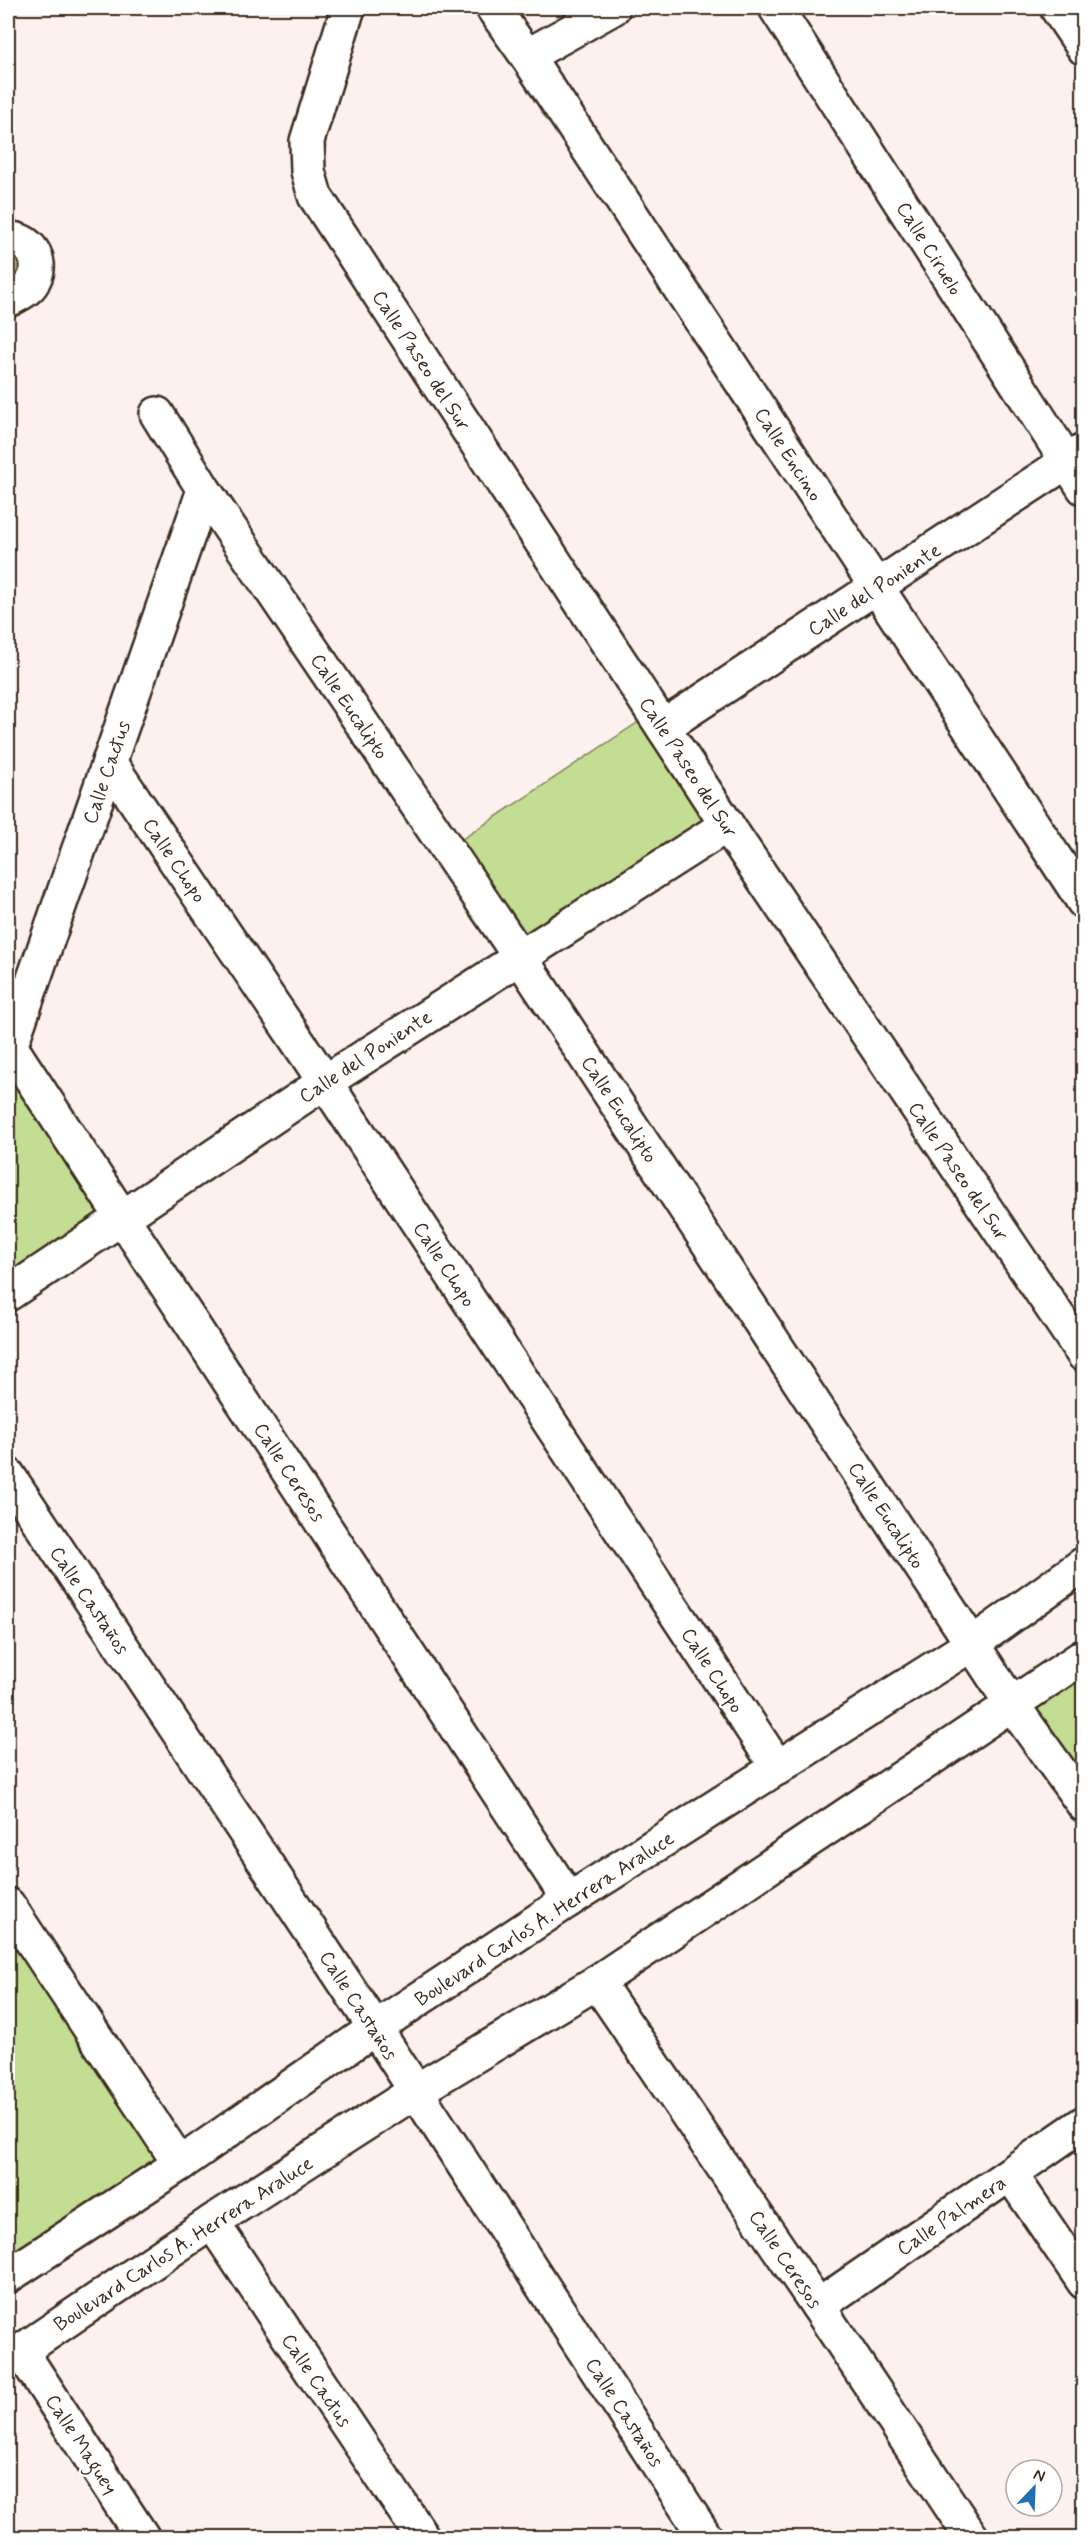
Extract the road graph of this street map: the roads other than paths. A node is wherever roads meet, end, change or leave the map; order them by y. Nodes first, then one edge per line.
1 (348, 8) edge
2 (493, 8) edge
3 (613, 8) edge
4 (776, 8) edge
5 (1057, 8) edge
6 (1083, 48) edge
7 (527, 56) junction
8 (8, 239) edge
9 (8, 300) edge
10 (157, 414) dead end
11 (1078, 467) edge
12 (204, 490) junction
13 (877, 588) junction
14 (663, 727) junction
15 (109, 762) junction
16 (727, 825) junction
17 (1083, 902) edge
18 (520, 957) junction
19 (9, 1049) edge
20 (325, 1082) junction
21 (123, 1216) junction
22 (8, 1294) edge
23 (1083, 1355) edge
24 (8, 1475) edge
25 (1083, 1564) edge
26 (972, 1644) junction
27 (1083, 1656) edge
28 (1011, 1703) junction
29 (778, 1768) junction
30 (1083, 1805) edge
31 (569, 1900) junction
32 (8, 1905) edge
33 (597, 1982) junction
34 (375, 2028) junction
35 (416, 2091) junction
36 (1083, 2123) edge
37 (180, 2164) junction
38 (1011, 2175) junction
39 (212, 2222) junction
40 (8, 2276) edge
41 (1083, 2282) edge
42 (818, 2306) junction
43 (14, 2355) edge
44 (143, 2538) edge
45 (423, 2538) edge
46 (706, 2538) edge
47 (972, 2538) edge

1 - 14 street, Calle Paseo del Sur
2 - 7 street, Calle Encino
3 - 7 street
4 - 11 street, Calle Ciruelo
5 - 6 street
7 - 13 street, Calle Encino
8 - 9 street
10 - 12 street, Calle Eucalipto
11 - 13 street, Calle del Poniente
12 - 15 street, Calle Cactus
12 - 18 street, Calle Eucalipto
13 - 14 street, Calle del Poniente
13 - 17 street, Calle Encino
14 - 16 street, Calle Paseo del Sur
15 - 19 street, Calle Cactus
15 - 20 street, Calle Chopo
16 - 18 street, Calle del Poniente
16 - 23 street, Calle Paseo del Sur
18 - 20 street, Calle del Poniente
18 - 26 street, Calle Eucalipto
19 - 21 street, Calle Ceresos
20 - 21 street, Calle del Poniente
20 - 29 street, Calle Chopo
21 - 22 street, Calle del Poniente
21 - 31 street, Calle Ceresos
24 - 34 street, Calle Castaños
25 - 26 street, Boulevard Carlos A. Herrera Araluce
26 - 28 street, Calle Eucalipto
26 - 29 street, Boulevard Carlos A. Herrera Araluce
27 - 28 street, Boulevard Carlos A. Herrera Araluce
28 - 30 street, Calle Eucalipto
28 - 33 street, Boulevard Carlos A. Herrera Araluce
29 - 31 street, Boulevard Carlos A. Herrera Araluce
31 - 34 street, Boulevard Carlos A. Herrera Araluce
32 - 37 street
33 - 35 street, Boulevard Carlos A. Herrera Araluce
33 - 42 street, Calle Ceresos
34 - 35 street, Calle Castaños
34 - 37 street, Boulevard Carlos A. Herrera Araluce
35 - 39 street, Boulevard Carlos A. Herrera Araluce
35 - 46 street, Calle Castaños
36 - 38 street, Calle Palmera
37 - 40 street, Boulevard Carlos A. Herrera Araluce
38 - 41 street
38 - 42 street, Calle Palmera
39 - 43 street, Boulevard Carlos A. Herrera Araluce
39 - 45 street, Calle Cactus
42 - 47 street, Calle Ceresos
43 - 44 street, Calle Maguey

